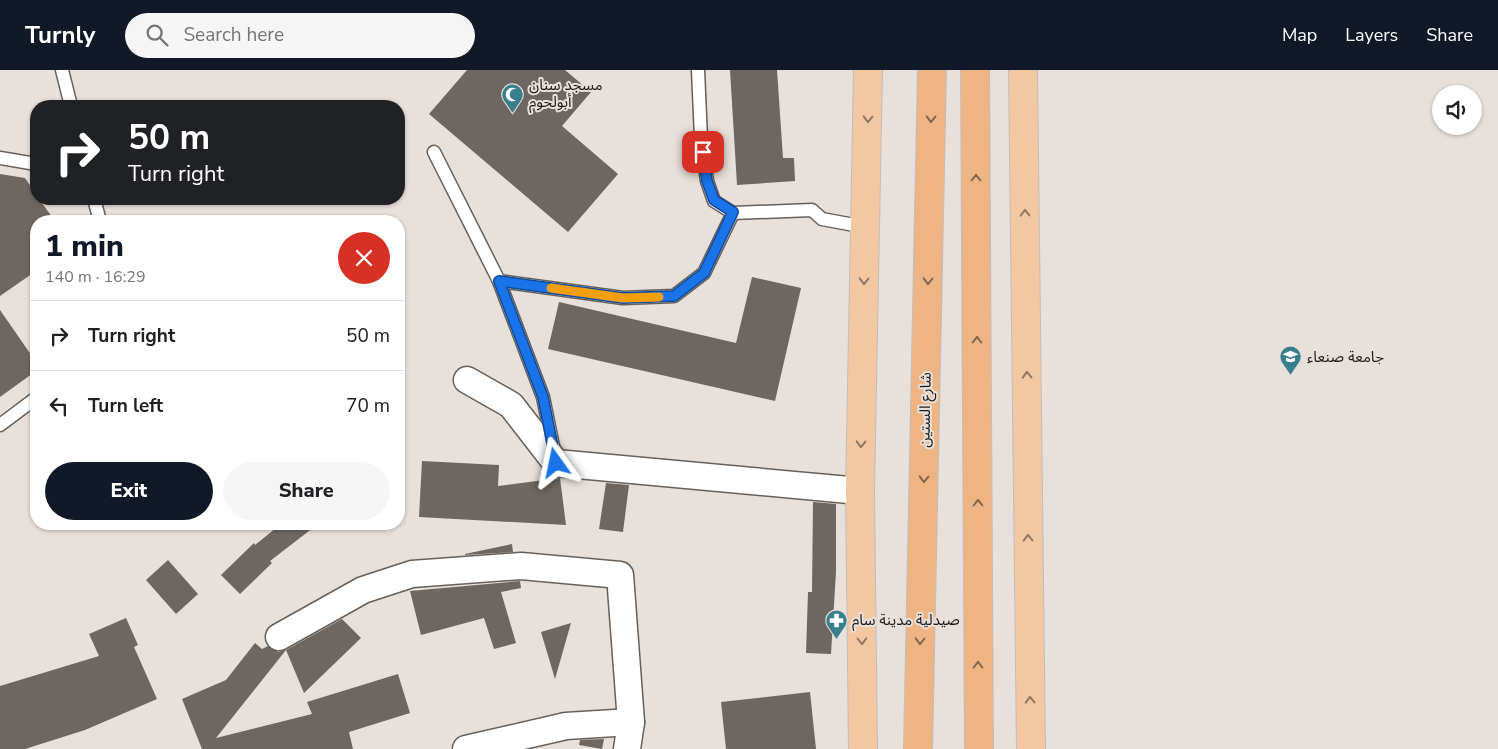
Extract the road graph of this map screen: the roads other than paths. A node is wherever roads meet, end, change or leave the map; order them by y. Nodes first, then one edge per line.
1 (62, 70) edge
2 (698, 70) edge
3 (868, 70) edge
4 (932, 70) edge
5 (975, 70) edge
6 (1024, 70) edge
7 (70, 100) edge
8 (434, 152) dead end
9 (0, 158) edge
10 (30, 163) edge
11 (733, 212) junction
12 (866, 227) junction
13 (499, 281) junction
14 (468, 380) dead end
15 (30, 402) edge
16 (0, 425) edge
17 (556, 463) junction
18 (860, 491) junction
19 (279, 637) dead end
20 (631, 722) junction
21 (466, 749) edge
22 (627, 749) edge
23 (863, 749) edge
24 (918, 749) edge
25 (979, 749) edge
26 (1031, 749) edge

1 - 7 lane
2 - 11 lane
3 -> 12 main road
4 -> 24 highway, شارع الستين
25 -> 5 highway
26 -> 6 main road
8 - 13 lane
9 - 10 lane
11 - 12 lane
11 - 13 lane
12 -> 18 main road
13 - 17 lane
14 - 17 street
15 - 16 lane
17 - 18 street
18 -> 23 main road
19 - 20 street
20 - 21 street
20 - 22 street

